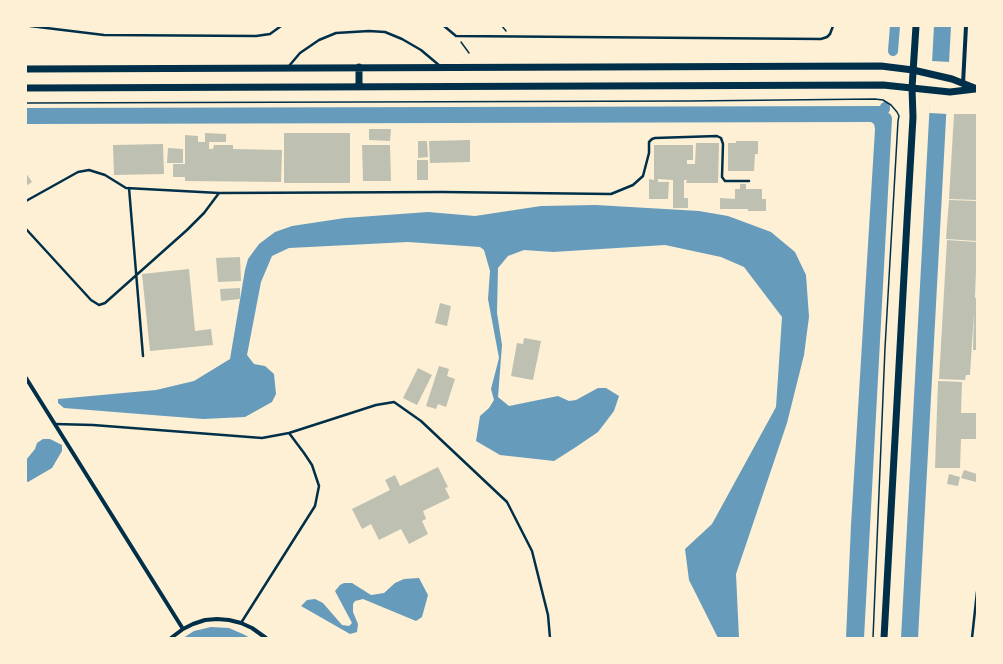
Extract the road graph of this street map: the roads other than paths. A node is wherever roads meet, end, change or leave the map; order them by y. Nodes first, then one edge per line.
1 (30, 26) edge
2 (281, 26) edge
3 (444, 26) edge
4 (833, 26) edge
5 (916, 26) edge
6 (966, 26) edge
7 (359, 67) junction
8 (442, 67) junction
9 (287, 68) junction
10 (26, 69) edge
11 (913, 70) junction
12 (359, 87) junction
13 (963, 87) junction
14 (26, 88) edge
15 (912, 88) junction
16 (977, 89) edge
17 (749, 181) dead end
18 (129, 188) junction
19 (219, 193) junction
20 (26, 201) edge
21 (26, 228) edge
22 (136, 275) junction
23 (143, 356) dead end
24 (26, 378) edge
25 (55, 424) junction
26 (288, 433) junction
27 (977, 592) edge
28 (241, 623) junction
29 (183, 629) junction
30 (171, 638) edge
31 (266, 638) edge
32 (550, 638) edge
33 (884, 638) edge
34 (972, 638) edge

1 - 2 lane
3 - 4 lane
5 - 11 main road
6 - 13 street
7 - 8 main road
7 - 9 main road
7 - 12 main road
8 - 9 lane
8 - 11 main road
9 - 10 main road
11 - 13 main road
11 - 15 main road
12 - 14 main road
12 - 15 main road
13 - 15 main road
13 - 16 main road
15 - 33 main road
17 - 19 lane
18 - 19 lane
18 - 20 lane
18 - 22 lane
19 - 22 lane
21 - 22 lane
22 - 23 lane
24 - 25 street
25 - 26 lane
25 - 29 street
26 - 28 lane
26 - 32 lane
27 - 34 lane
28 - 29 street
28 - 31 street
29 - 30 street

